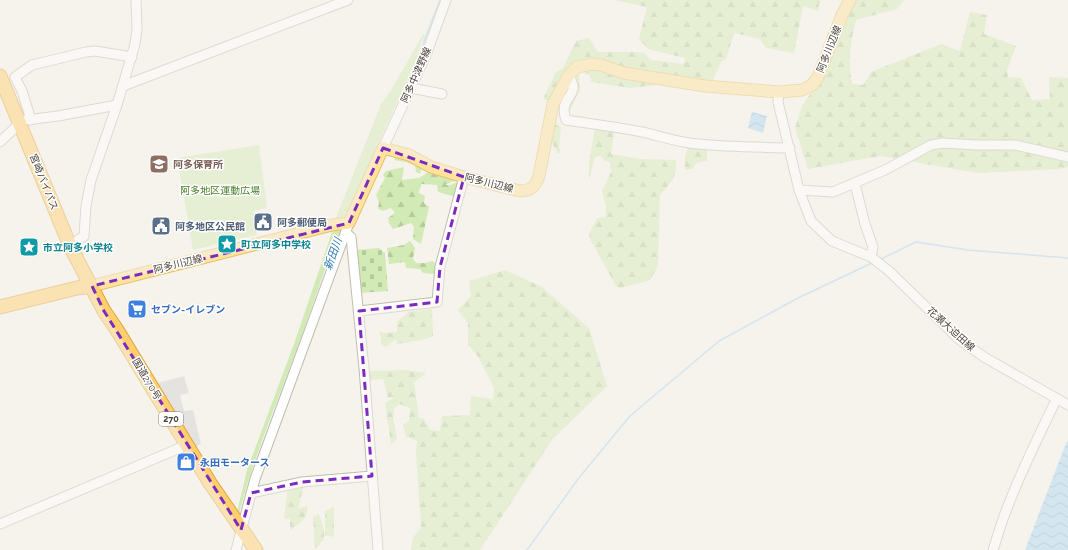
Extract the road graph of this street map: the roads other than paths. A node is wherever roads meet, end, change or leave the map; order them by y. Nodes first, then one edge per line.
1 (136, 0) edge
2 (348, 0) edge
3 (446, 0) edge
4 (850, 0) edge
5 (132, 57) junction
6 (569, 75) junction
7 (0, 76) edge
8 (123, 86) junction
9 (410, 88) junction
10 (778, 92) junction
11 (442, 94) dead end
12 (117, 105) junction
13 (23, 122) junction
14 (0, 142) edge
15 (383, 148) junction
16 (790, 148) junction
17 (1068, 157) edge
18 (464, 177) junction
19 (855, 184) junction
20 (800, 190) junction
21 (346, 226) junction
22 (70, 246) junction
23 (871, 257) junction
24 (92, 286) junction
25 (0, 307) edge
26 (359, 311) junction
27 (1062, 401) edge
28 (187, 445) junction
29 (372, 476) junction
30 (251, 492) junction
31 (0, 524) edge
32 (241, 530) junction
33 (236, 550) edge
34 (256, 550) edge
35 (378, 550) edge
36 (993, 550) edge

1 - 5 street
2 - 8 street
3 - 9 street, 阿多中津野線
4 - 10 main road, 阿多川辺線
5 - 8 street
5 - 13 street
6 - 10 main road, 阿多川辺線
6 - 16 street
6 - 18 main road, 阿多川辺線
7 - 13 highway, 宮崎バイパス / 270
8 - 12 street
9 - 11 street
9 - 15 street, 阿多中津野線
10 - 16 street, 花瀬大迫田線
12 - 13 street
12 - 22 street
13 - 14 street
13 - 22 highway, 宮崎バイパス / 270
15 - 18 main road, 阿多川辺線
15 - 21 main road
16 - 20 street, 花瀬大迫田線
17 - 19 street
18 - 26 street
19 - 20 street
19 - 23 street
20 - 23 street, 花瀬大迫田線
21 - 24 main road, 阿多川辺線
21 - 26 street
21 - 30 street
22 - 24 highway, 宮崎バイパス / 270
23 - 27 street, 花瀬大迫田線
24 - 25 highway
24 - 28 highway, 国道270号 / 270
26 - 29 street
27 - 36 street
28 - 31 street
28 - 32 highway, 国道270号 / 270
29 - 30 street
29 - 35 street
30 - 32 street
32 - 33 street
32 - 34 highway, 国道270号 / 270

